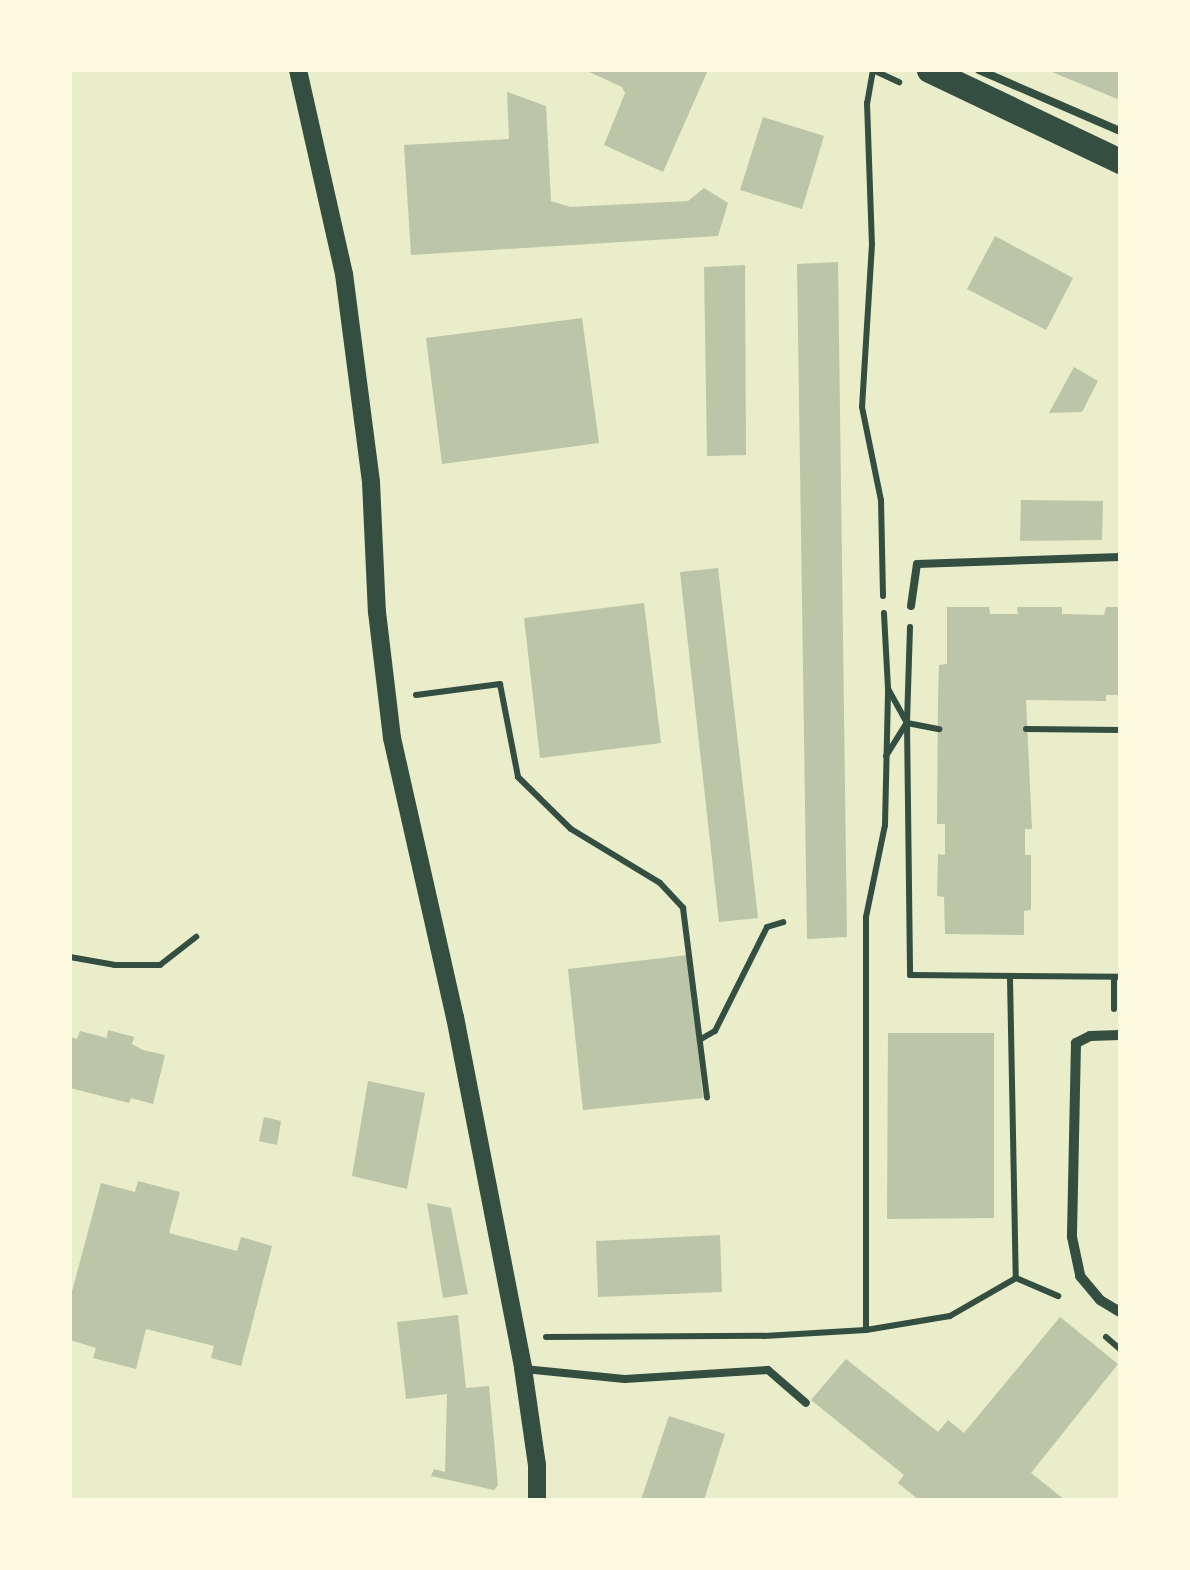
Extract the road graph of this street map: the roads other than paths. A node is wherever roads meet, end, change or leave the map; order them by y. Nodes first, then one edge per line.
1 (298, 70) edge
2 (929, 70) edge
3 (979, 70) edge
4 (1120, 131) edge
5 (1120, 161) edge
6 (1120, 557) edge
7 (911, 606) road end
8 (1120, 1035) edge
9 (1120, 1312) edge
10 (523, 1368) junction
11 (806, 1403) dead end
12 (537, 1500) edge

1 - 10 street
2 - 5 main road
3 - 4 lane
6 - 7 lane
8 - 9 street
10 - 11 lane
10 - 12 street

